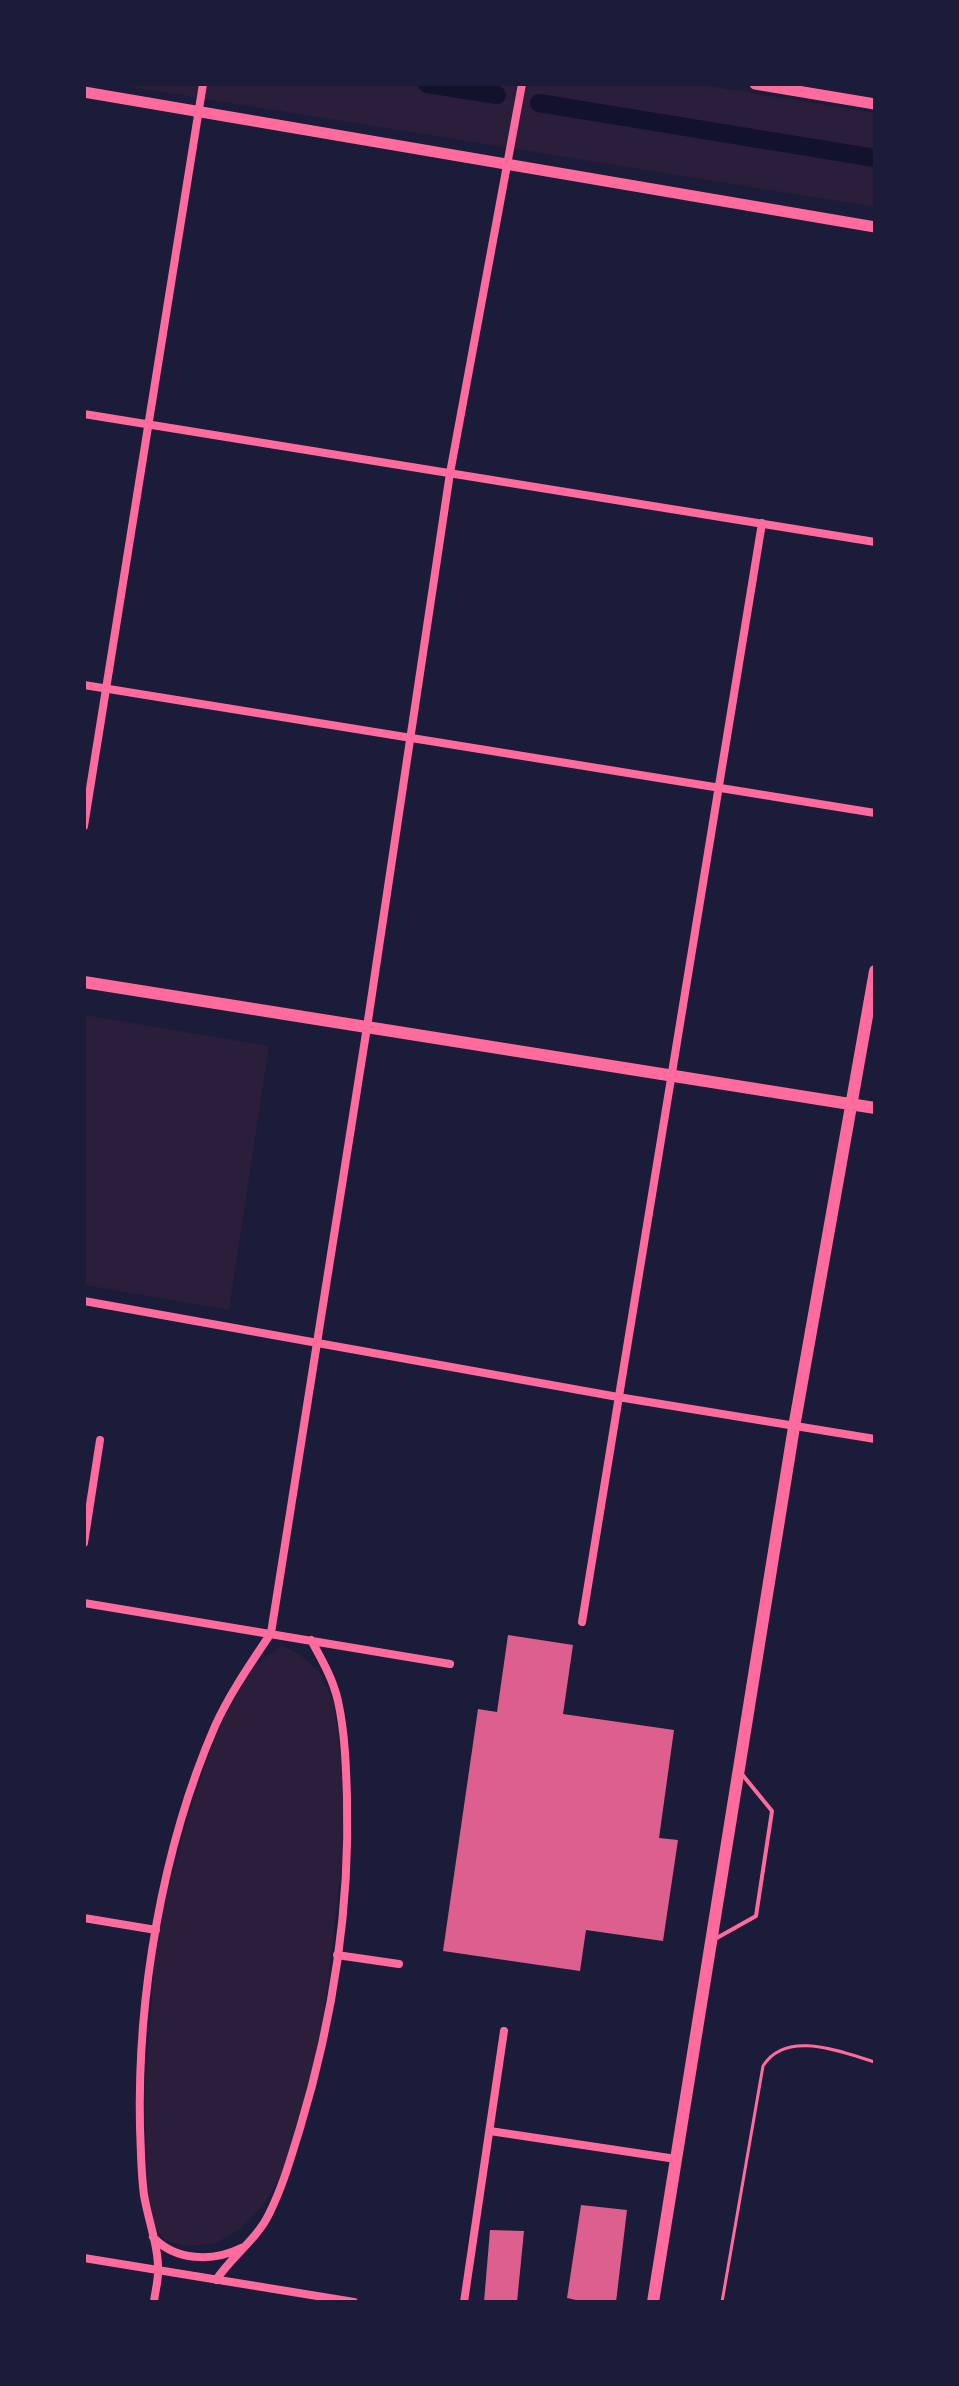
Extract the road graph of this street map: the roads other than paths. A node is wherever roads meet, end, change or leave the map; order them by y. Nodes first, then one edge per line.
1 (203, 84) edge
2 (522, 84) edge
3 (755, 84) edge
4 (84, 92) edge
5 (875, 104) edge
6 (200, 112) junction
7 (506, 163) junction
8 (875, 227) edge
9 (84, 414) edge
10 (148, 424) junction
11 (450, 473) junction
12 (762, 523) junction
13 (875, 542) edge
14 (84, 685) edge
15 (106, 688) junction
16 (411, 737) junction
17 (720, 786) junction
18 (875, 813) edge
19 (84, 826) edge
20 (875, 971) edge
21 (84, 982) edge
22 (367, 1027) junction
23 (672, 1076) junction
24 (852, 1105) junction
25 (875, 1108) edge
26 (84, 1301) edge
27 (316, 1341) junction
28 (618, 1397) junction
29 (794, 1427) junction
30 (875, 1439) edge
31 (100, 1440) dead end
32 (84, 1543) edge
33 (84, 1603) edge
34 (582, 1622) dead end
35 (271, 1633) junction
36 (311, 1640) junction
37 (450, 1664) dead end
38 (738, 1769) junction
39 (84, 1918) edge
40 (156, 1930) junction
41 (709, 1943) junction
42 (337, 1955) junction
43 (399, 1964) dead end
44 (504, 2031) dead end
45 (490, 2131) junction
46 (676, 2159) junction
47 (153, 2237) junction
48 (247, 2245) junction
49 (84, 2258) edge
50 (158, 2270) junction
51 (216, 2280) junction
52 (154, 2302) edge
53 (354, 2302) edge
54 (464, 2302) edge
55 (653, 2302) edge

1 - 6 street
2 - 7 street
3 - 5 street
4 - 6 street
6 - 7 street
6 - 10 street
7 - 8 street
7 - 11 street
9 - 10 street
10 - 11 street
10 - 15 street
11 - 12 street
11 - 16 street
12 - 13 street
12 - 17 street
14 - 15 street
15 - 16 street
15 - 19 street
16 - 17 street
16 - 22 street
17 - 18 street
17 - 23 street
20 - 24 main road
21 - 22 main road
22 - 23 main road
22 - 27 street
23 - 24 main road
23 - 28 street
24 - 25 main road
24 - 29 main road
26 - 27 street
27 - 28 street
27 - 35 street
28 - 29 street
28 - 34 street
29 - 30 street
29 - 38 main road
31 - 32 street
33 - 35 street
35 - 36 street
35 - 40 street
36 - 37 street
36 - 42 street
38 - 41 main road
38 - 41 lane
39 - 40 street
40 - 47 street
41 - 46 main road
42 - 43 street
42 - 48 street
44 - 45 street
45 - 46 street
45 - 54 street
46 - 55 main road
47 - 48 street
47 - 50 street
48 - 51 street
49 - 50 street
50 - 51 street
50 - 52 street
51 - 53 street

